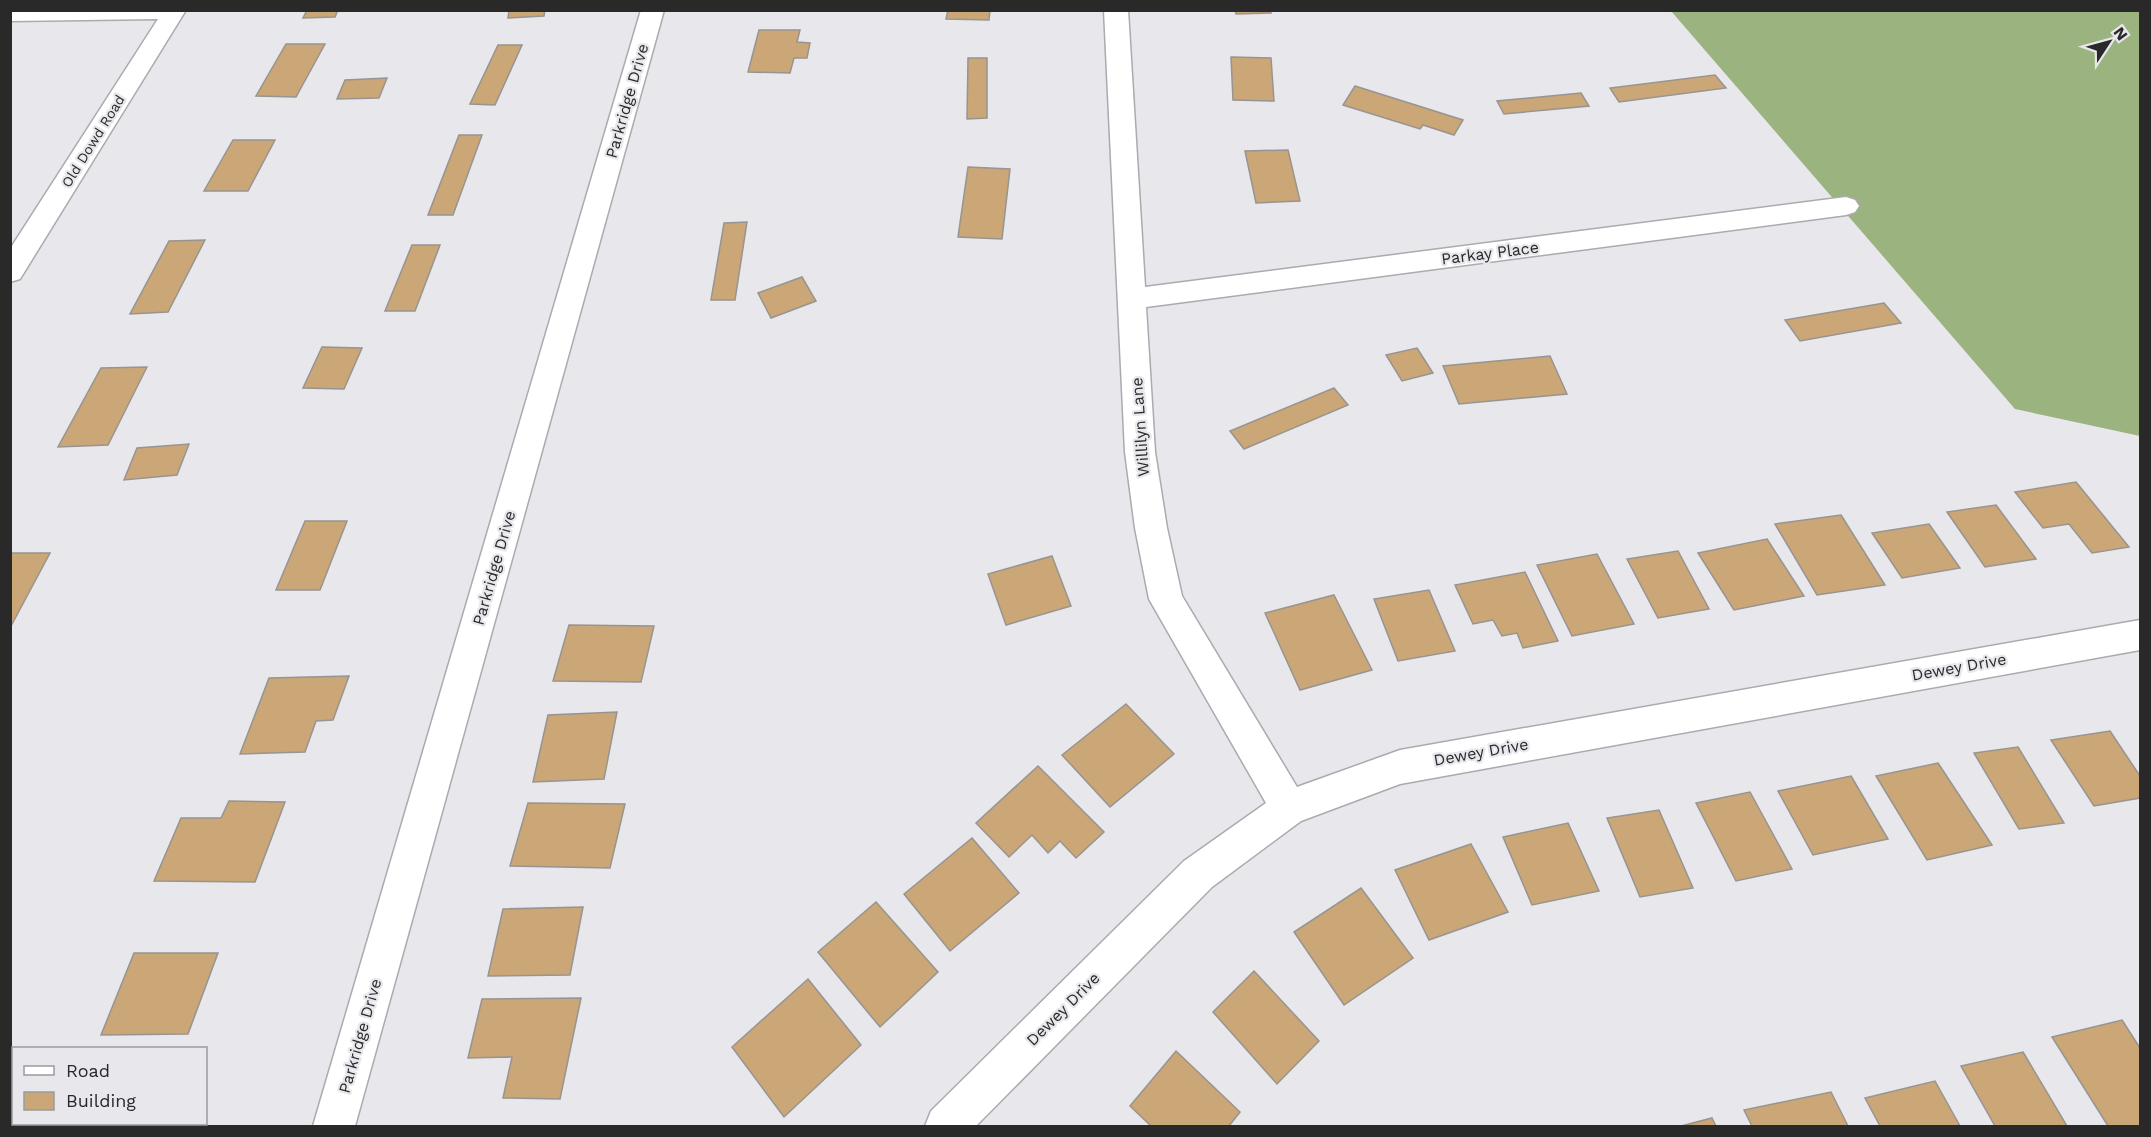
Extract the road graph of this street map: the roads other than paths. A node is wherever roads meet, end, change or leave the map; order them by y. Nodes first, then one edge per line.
1 (653, 10) edge
2 (1116, 10) edge
3 (175, 11) edge
4 (10, 14) edge
5 (1846, 206) dead end
6 (10, 272) edge
7 (1133, 299) junction
8 (2140, 635) edge
9 (1289, 808) junction
10 (334, 1126) edge
11 (946, 1126) edge

1 - 10 street, Parkridge Drive
2 - 7 street, Willilyn Lane
3 - 4 street
3 - 6 street, Old Dowd Road
5 - 7 street, Parkay Place
7 - 9 street, Willilyn Lane
8 - 9 street, Dewey Drive
9 - 11 street, Dewey Drive

